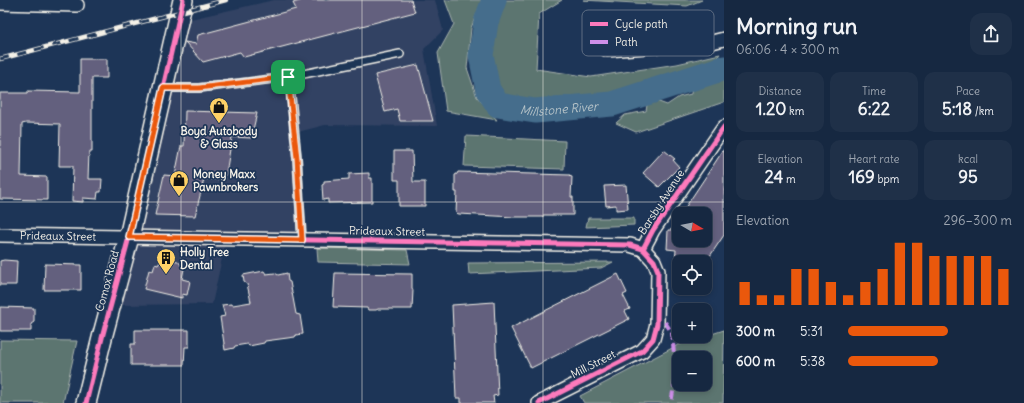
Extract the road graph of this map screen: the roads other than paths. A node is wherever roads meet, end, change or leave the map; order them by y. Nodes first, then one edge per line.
1 (183, 0) edge
2 (0, 3) edge
3 (77, 5) dead end
4 (724, 39) edge
5 (714, 42) edge
6 (400, 54) dead end
7 (288, 77) junction
8 (163, 88) junction
9 (724, 127) edge
10 (0, 235) edge
11 (129, 237) junction
12 (302, 240) junction
13 (643, 249) junction
14 (653, 339) joint
15 (86, 403) edge
16 (539, 403) edge

1 - 8 main road, Comox Road
2 - 3 street
4 - 5 street
6 - 7 lane
7 - 8 lane
7 - 12 lane
8 - 11 main road, Comox Road
9 - 13 street, Barsby Avenue
10 - 11 street, Prideaux Street
11 - 12 street, Prideaux Street
11 - 15 main road, Comox Road
12 - 13 street, Prideaux Street
13 - 14 street, Barsby Avenue
14 - 16 street, Mill Street

